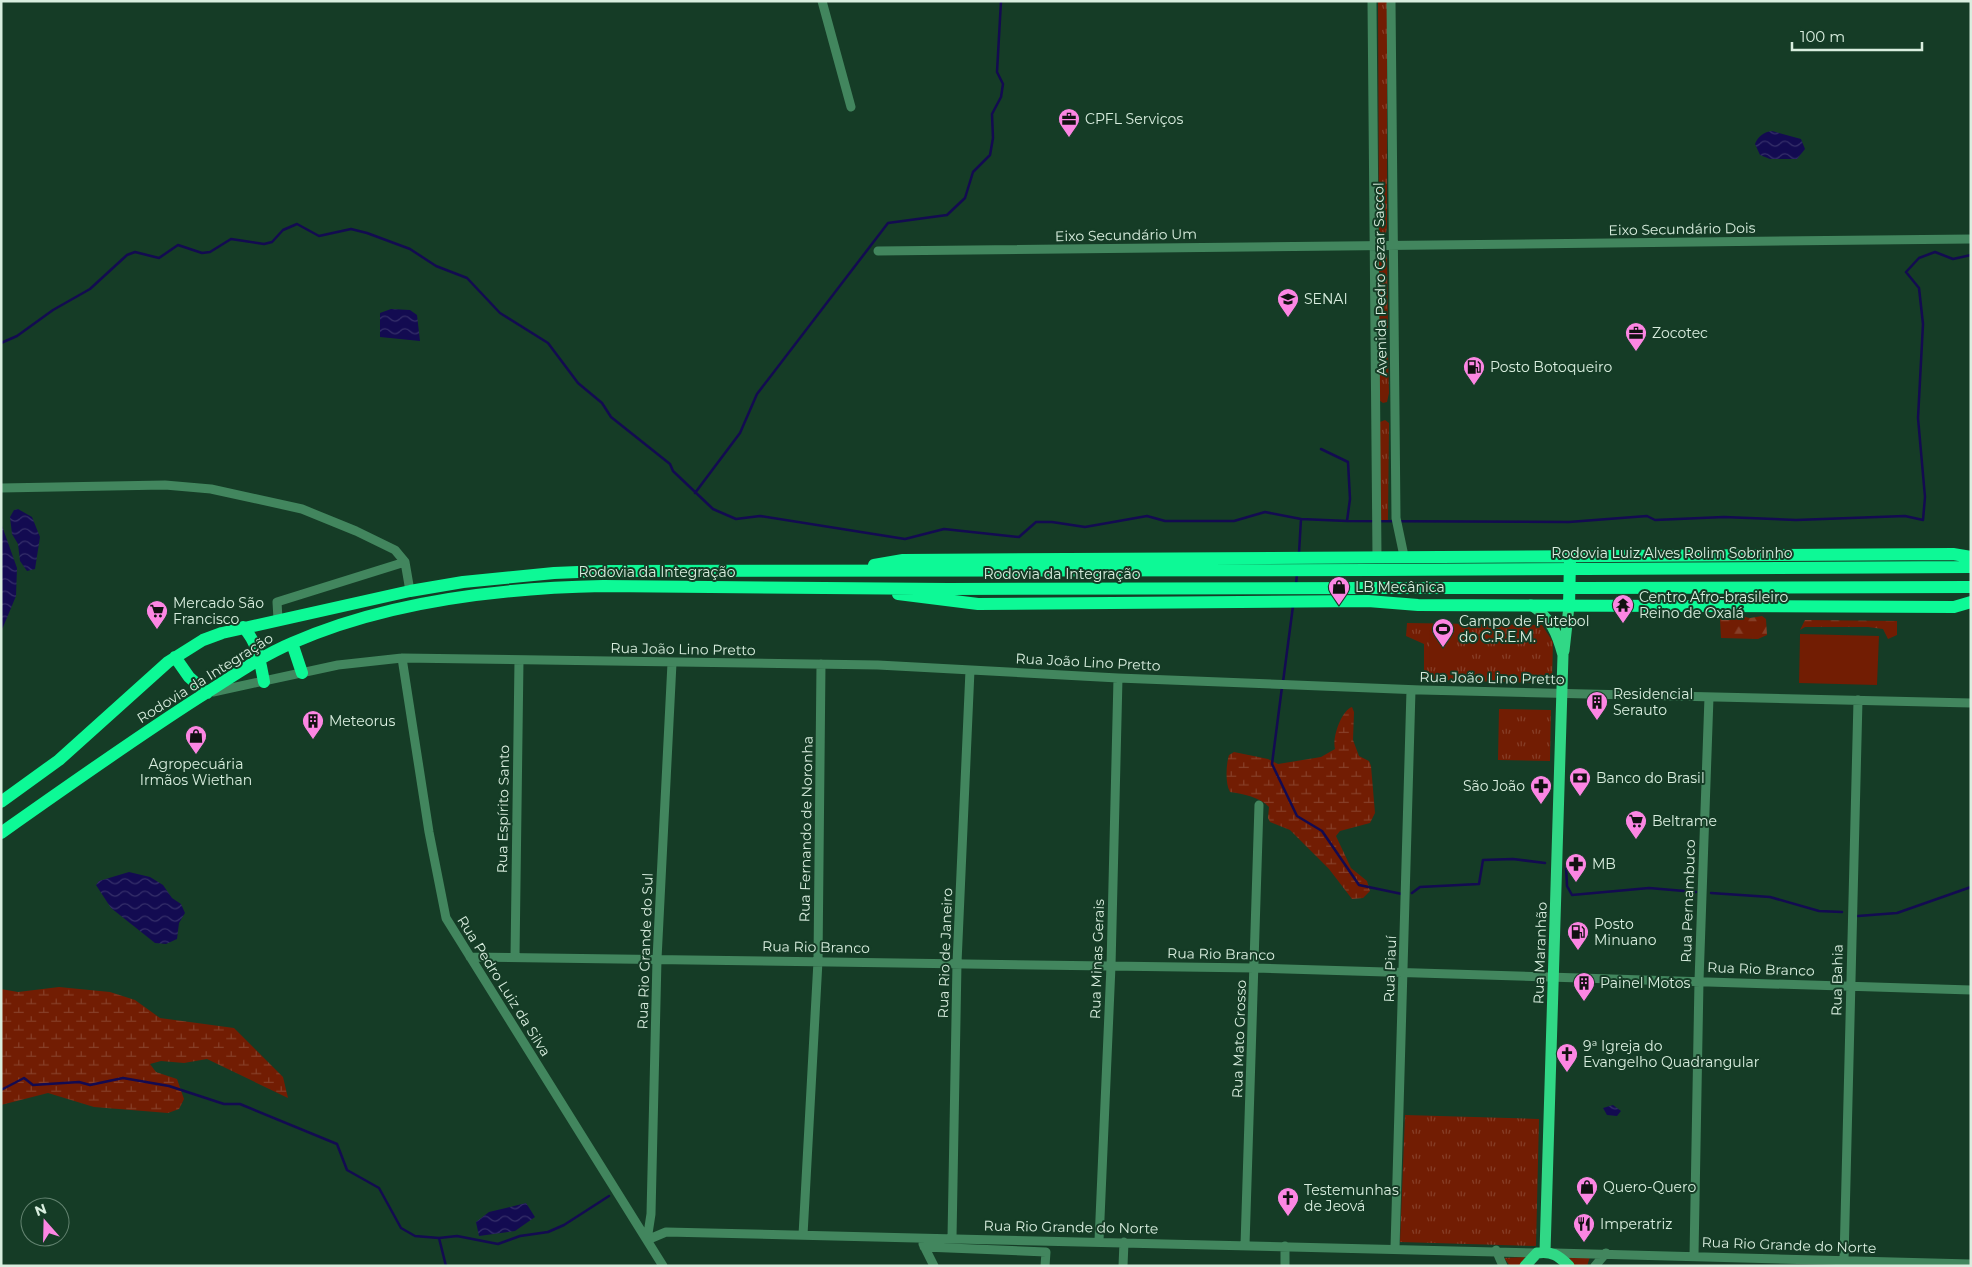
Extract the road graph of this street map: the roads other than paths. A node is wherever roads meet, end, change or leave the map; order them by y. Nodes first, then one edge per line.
1 (822, 1) edge
2 (1372, 1) edge
3 (1391, 1) edge
4 (851, 107) dead end
5 (1971, 239) edge
6 (1374, 246) junction
7 (1393, 246) junction
8 (878, 251) dead end
9 (1, 488) edge
10 (1570, 555) junction
11 (1376, 556) junction
12 (1404, 556) junction
13 (1971, 557) edge
14 (406, 562) junction
15 (1971, 568) edge
16 (1373, 570) joint
17 (847, 571) junction
18 (848, 587) junction
19 (1971, 587) edge
20 (410, 590) junction
21 (1384, 602) junction
22 (1971, 602) edge
23 (1532, 605) junction
24 (1569, 606) junction
25 (278, 619) junction
26 (243, 627) junction
27 (292, 643) junction
28 (1563, 655) junction
29 (175, 657) junction
30 (402, 658) junction
31 (259, 659) junction
32 (519, 660) junction
33 (672, 663) junction
34 (821, 664) junction
35 (970, 670) junction
36 (302, 673) junction
37 (1118, 678) junction
38 (264, 682) junction
39 (1411, 690) junction
40 (207, 693) junction
41 (1562, 693) junction
42 (1709, 697) junction
43 (1858, 700) junction
44 (1971, 703) edge
45 (1, 802) edge
46 (1259, 805) dead end
47 (1, 833) edge
48 (470, 957) junction
49 (515, 958) junction
50 (657, 959) junction
51 (818, 961) junction
52 (958, 963) junction
53 (1111, 966) junction
54 (1255, 968) junction
55 (1403, 972) junction
56 (1554, 978) junction
57 (1700, 981) junction
58 (1850, 986) junction
59 (1971, 990) edge
60 (803, 1235) junction
61 (919, 1237) junction
62 (952, 1238) junction
63 (647, 1240) junction
64 (1099, 1241) junction
65 (1124, 1242) junction
66 (1245, 1244) junction
67 (1285, 1246) junction
68 (924, 1247) junction
69 (1395, 1248) junction
70 (1496, 1250) junction
71 (1546, 1252) junction
72 (1606, 1253) junction
73 (1694, 1256) junction
74 (1844, 1260) junction
75 (1784, 1262) edge
76 (1971, 1264) edge
77 (663, 1266) edge
78 (934, 1266) edge
79 (1045, 1266) edge
80 (1123, 1266) edge
81 (1285, 1266) edge
82 (1504, 1266) edge
83 (1525, 1266) edge
84 (1569, 1266) edge
85 (1595, 1266) edge

1 - 4 street
2 - 6 street, Avenida Pedro Cezar Saccol
3 - 7 street, Avenida Pedro Cezar Saccol
5 - 7 street, Eixo Secundário Dois
6 - 7 street, Eixo Secundário Dois
6 - 8 street, Eixo Secundário Um
6 - 11 street, Avenida Pedro Cezar Saccol
7 - 12 street, Avenida Pedro Cezar Saccol
9 - 14 street
10 - 12 highway
10 - 13 highway
10 - 24 highway
11 - 12 highway
11 - 17 highway
11 - 21 highway
14 - 20 street
14 - 25 street
15 - 16 highway, Rodovia Luiz Alves Rolim Sobrinho, bridge
16 - 17 highway, Rodovia da Integração
17 - 20 highway, Rodovia da Integração
18 - 19 highway, Rodovia da Integração, bridge
18 - 21 highway
18 - 27 highway, Rodovia da Integração
20 - 25 highway, Rodovia da Integração
21 - 23 highway
22 - 24 highway
23 - 24 highway
23 - 28 main road, Rua Maranhão
24 - 28 main road, Rua Maranhão
25 - 26 highway, Rodovia da Integração
26 - 29 highway, Rodovia da Integração
26 - 31 highway
27 - 31 highway, Rodovia da Integração
27 - 36 highway
28 - 41 main road, Rua Maranhão
29 - 40 highway
29 - 45 highway, Rodovia da Integração
30 - 32 street, Rua João Lino Pretto
30 - 36 street, Rua João Lino Pretto
30 - 48 street, Rua Pedro Luiz da Silva
31 - 38 highway
31 - 40 highway, Rodovia da Integração
32 - 33 street, Rua João Lino Pretto
32 - 49 street, Rua Espírito Santo
33 - 34 street, Rua João Lino Pretto
33 - 50 street, Rua Rio Grande do Sul
34 - 35 street, Rua João Lino Pretto
34 - 51 street, Rua Fernando de Noronha
35 - 37 street, Rua João Lino Pretto
35 - 52 street, Rua Rio de Janeiro
36 - 38 street, Rua João Lino Pretto
37 - 39 street, Rua João Lino Pretto
37 - 53 street, Rua Minas Gerais
38 - 40 street, Rua João Lino Pretto
39 - 41 street, Rua João Lino Pretto
39 - 55 street, Rua Piauí
40 - 47 highway, Rodovia da Integração
41 - 42 street, Rua João Lino Pretto
41 - 56 main road, Rua Maranhão
42 - 43 street, Rua João Lino Pretto
42 - 57 street, Rua Pernambuco
43 - 44 street, Rua João Lino Pretto
43 - 58 street, Rua Bahia
46 - 54 street, Rua Mato Grosso
48 - 49 street, Rua Rio Branco
48 - 63 street, Rua Pedro Luiz da Silva
49 - 50 street, Rua Rio Branco
50 - 51 street, Rua Rio Branco
50 - 63 street, Rua Rio Grande do Sul
51 - 52 street, Rua Rio Branco
51 - 60 street, Rua Fernando de Noronha
52 - 53 street, Rua Rio Branco
52 - 62 street, Rua Rio de Janeiro
53 - 54 street, Rua Rio Branco
53 - 64 street, Rua Minas Gerais
54 - 55 street, Rua Rio Branco
54 - 66 street, Rua Mato Grosso
55 - 56 street, Rua Rio Branco
55 - 69 street, Rua Piauí
56 - 57 street, Rua Rio Branco
56 - 71 main road, Rua Maranhão
57 - 58 street, Rua Rio Branco
57 - 73 street, Rua Pernambuco
58 - 59 street, Rua Rio Branco
58 - 74 street, Rua Bahia
60 - 61 street, Rua Rio Grande do Norte
60 - 63 street, Rua Rio Grande do Norte
61 - 62 street, Rua Rio Grande do Norte
61 - 68 street
62 - 64 street, Rua Rio Grande do Norte
63 - 77 street, Rua Pedro Luiz da Silva
64 - 65 street, Rua Rio Grande do Norte
65 - 66 street, Rua Rio Grande do Norte
65 - 80 street
66 - 67 street, Rua Rio Grande do Norte
67 - 69 street, Rua Rio Grande do Norte
67 - 81 street
68 - 78 street
68 - 79 street
69 - 70 street, Rua Rio Grande do Norte
70 - 71 street, Rua Rio Grande do Norte
70 - 82 street
71 - 72 street, Rua Rio Grande do Norte
71 - 83 main road
71 - 84 main road
72 - 73 street, Rua Rio Grande do Norte
72 - 85 street
73 - 75 street, Rua Rio Grande do Norte
74 - 75 street, Rua Rio Grande do Norte
74 - 76 street, Rua Rio Grande do Norte

